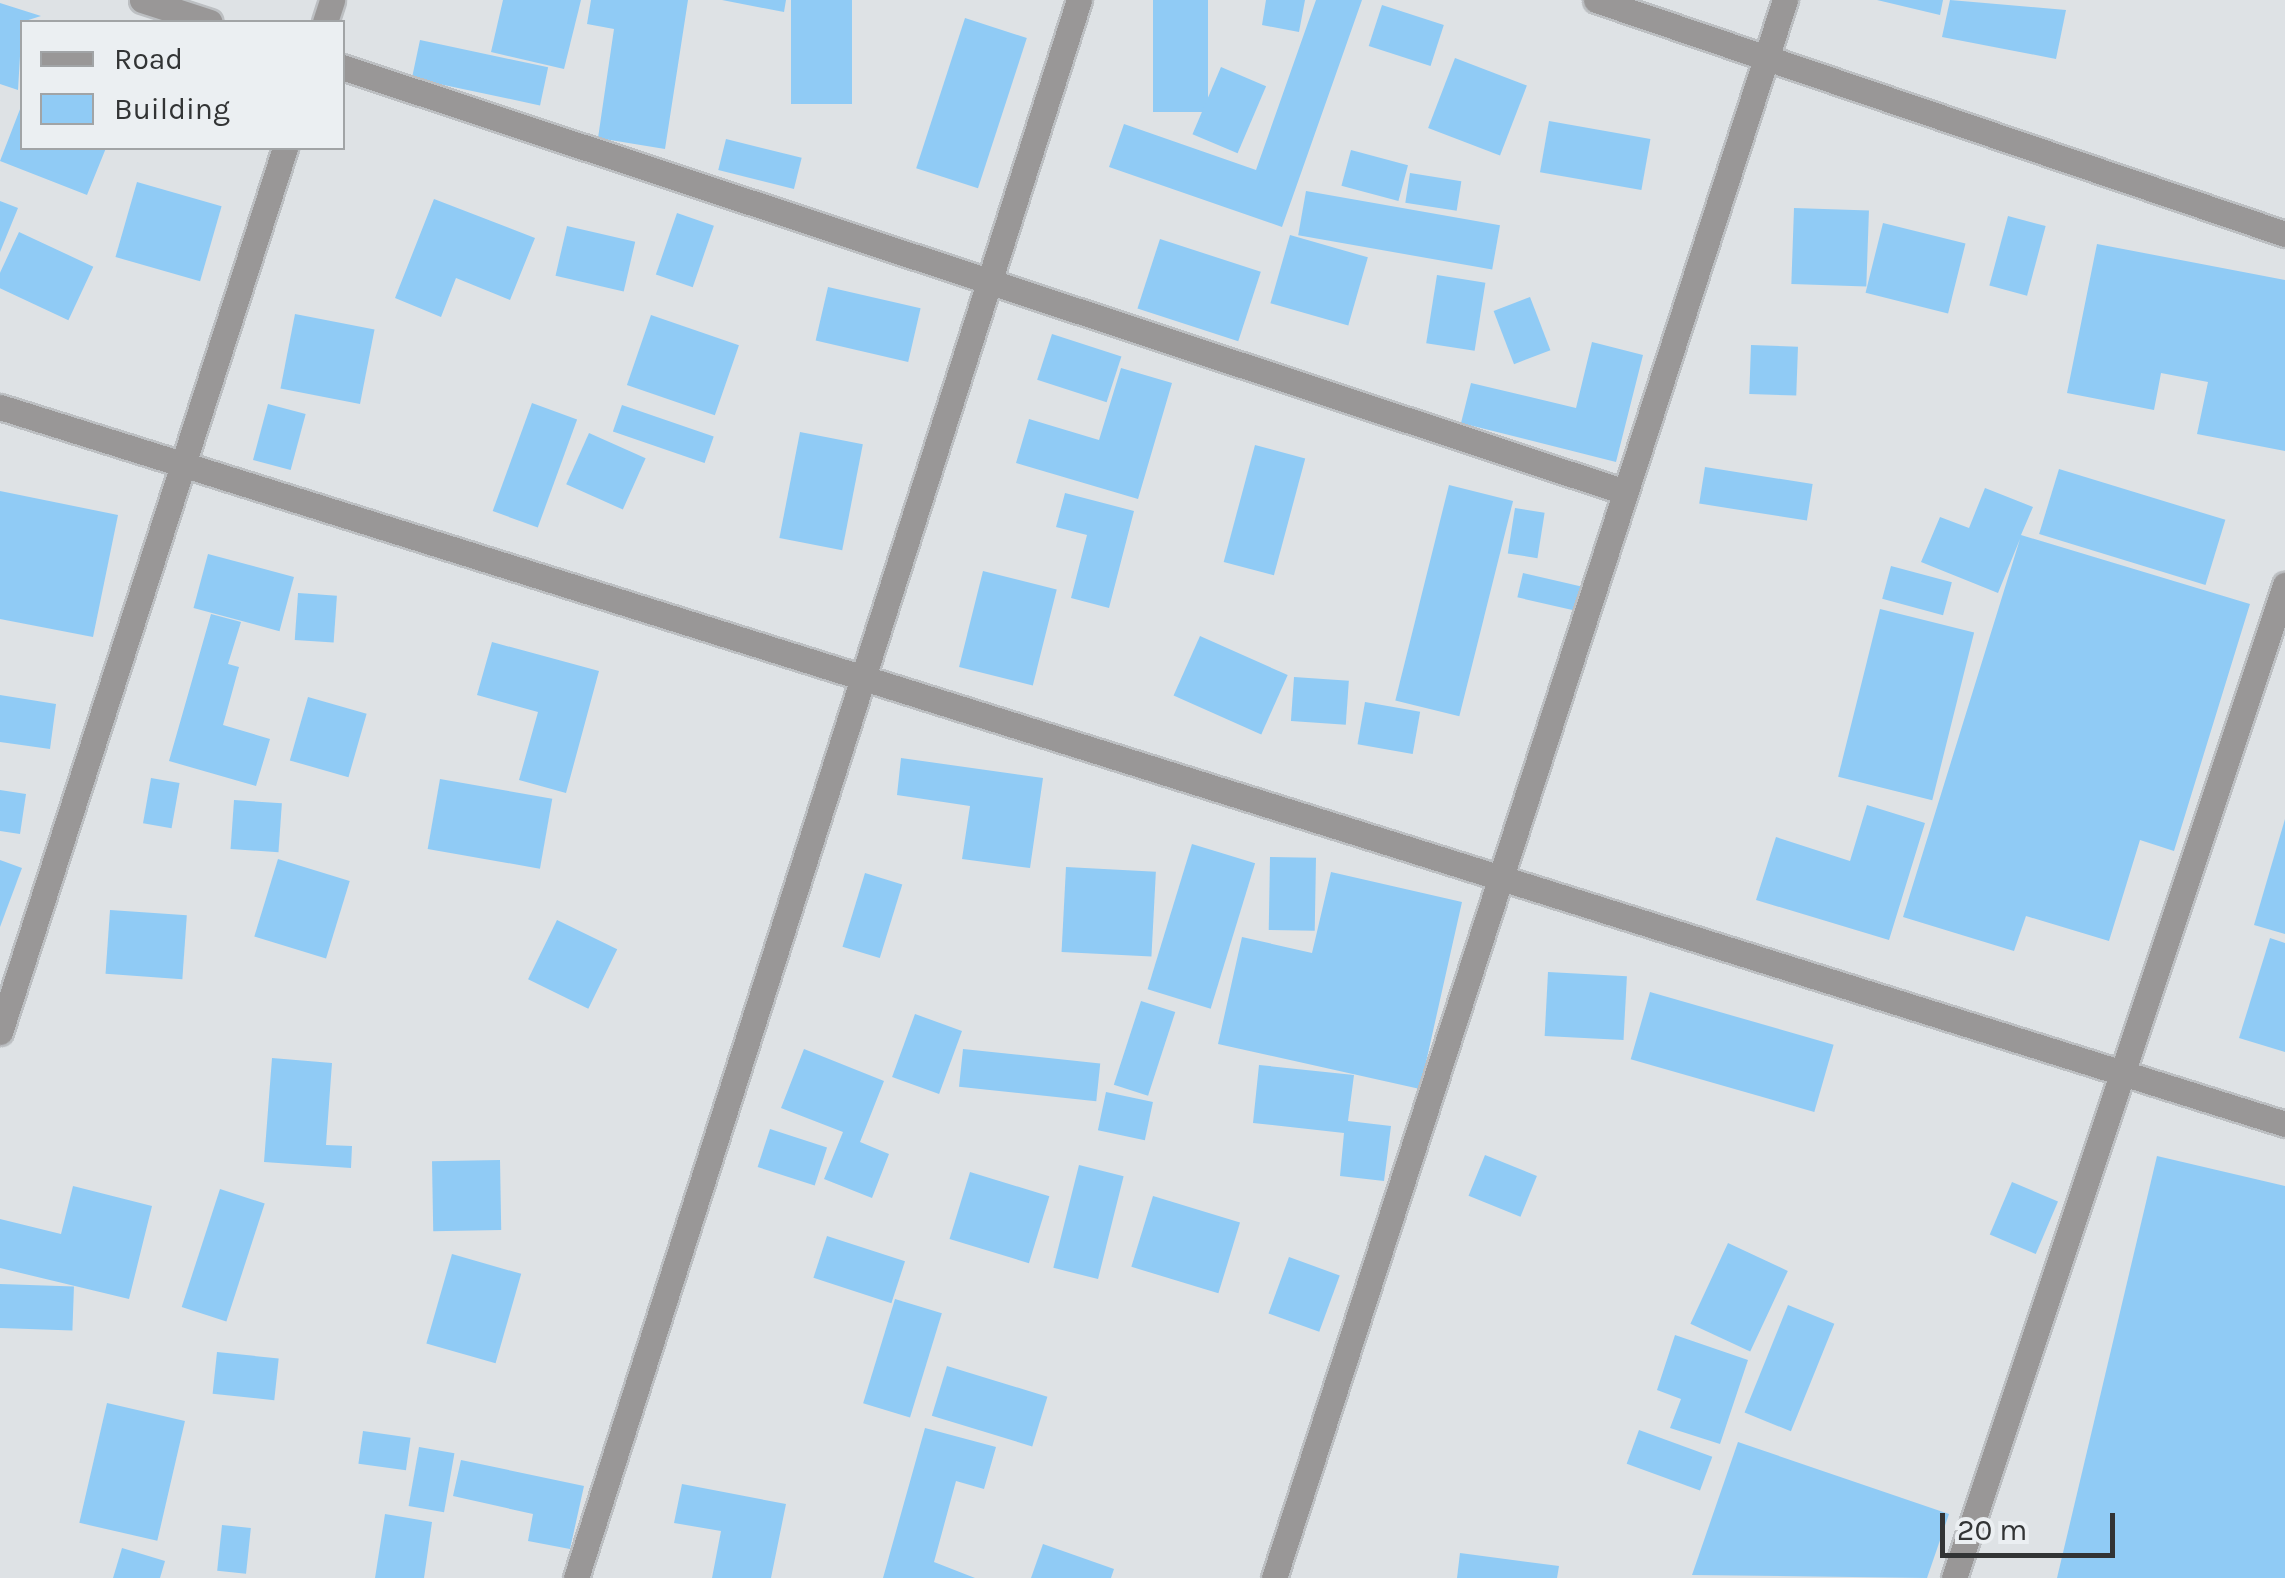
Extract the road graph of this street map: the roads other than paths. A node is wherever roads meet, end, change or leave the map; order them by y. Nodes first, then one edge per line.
1 (142, 0) edge
2 (1079, 0) edge
3 (1596, 0) edge
4 (1785, 0) edge
5 (204, 20) edge
6 (1766, 58) junction
7 (345, 67) edge
8 (284, 150) edge
9 (2285, 234) edge
10 (990, 281) junction
11 (0, 407) edge
12 (183, 465) junction
13 (1625, 492) junction
14 (2285, 585) edge
15 (863, 677) junction
16 (1501, 877) junction
17 (0, 1032) edge
18 (2122, 1072) junction
19 (2285, 1124) edge
20 (576, 1578) edge
21 (1274, 1578) edge
22 (1954, 1578) edge

1 - 5 street
2 - 10 street
3 - 6 street
4 - 6 street
6 - 9 street
6 - 13 street
7 - 10 street
8 - 12 street
10 - 13 street
10 - 15 street
11 - 12 street
12 - 15 street
12 - 17 street
13 - 16 street
14 - 18 street
15 - 16 street
15 - 20 street
16 - 18 street
16 - 21 street
18 - 19 street
18 - 22 street

